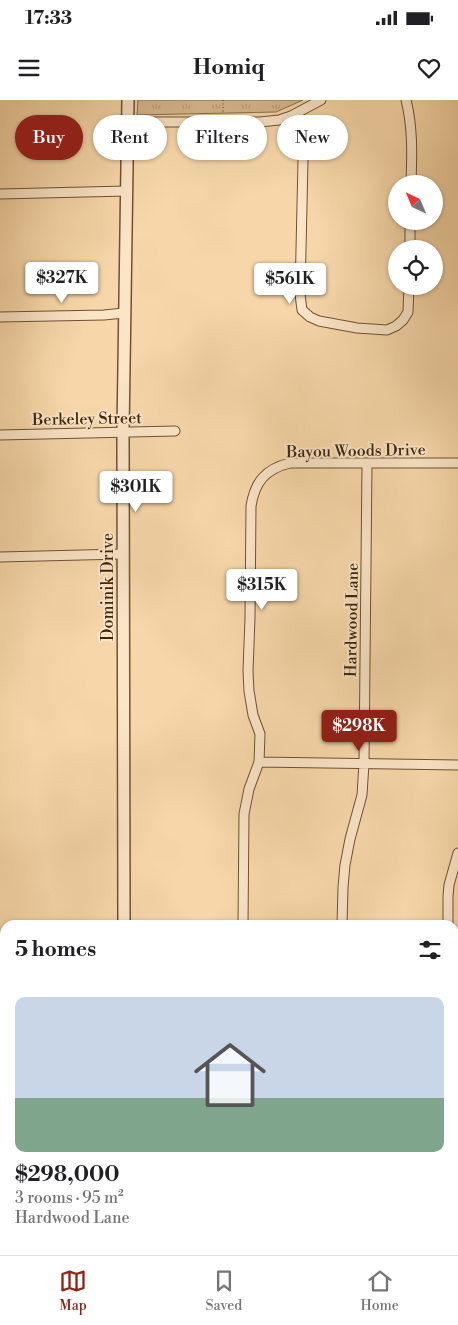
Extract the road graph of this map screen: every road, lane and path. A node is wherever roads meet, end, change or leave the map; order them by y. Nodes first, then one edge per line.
1 (128, 100) edge
2 (223, 100) edge
3 (321, 100) edge
4 (406, 100) edge
5 (128, 115) edge
6 (224, 115) dead end
7 (293, 115) edge
8 (277, 120) edge
9 (167, 122) edge
10 (127, 160) edge
11 (303, 160) edge
12 (411, 175) edge
13 (127, 191) junction
14 (0, 194) edge
15 (409, 295) edge
16 (124, 313) junction
17 (0, 317) edge
18 (175, 431) dead end
19 (123, 432) junction
20 (0, 436) edge
21 (458, 463) edge
22 (367, 464) junction
23 (123, 554) junction
24 (0, 557) edge
25 (259, 762) junction
26 (364, 764) junction
27 (458, 765) edge
28 (458, 853) edge
29 (124, 920) edge
30 (243, 920) edge
31 (342, 920) edge
32 (448, 920) edge

1 - 5 street, Dominik Drive
2 - 6 path
3 - 7 street
4 - 12 street
8 - 9 street
10 - 13 street, Dominik Drive
11 - 15 street
13 - 14 street
13 - 16 street, Dominik Drive
16 - 17 street
16 - 19 street, Dominik Drive
18 - 19 street, Berkeley Street
19 - 20 street, Berkeley Street
19 - 23 street, Dominik Drive
21 - 22 street, Bayou Woods Drive
22 - 25 street, Bayou Woods Drive
22 - 26 street, Hardwood Lane
23 - 24 street
23 - 29 street, Dominik Drive
25 - 26 street
25 - 30 street, Bayou Woods Drive
26 - 27 street
26 - 31 street, Hardwood Lane
28 - 32 street

